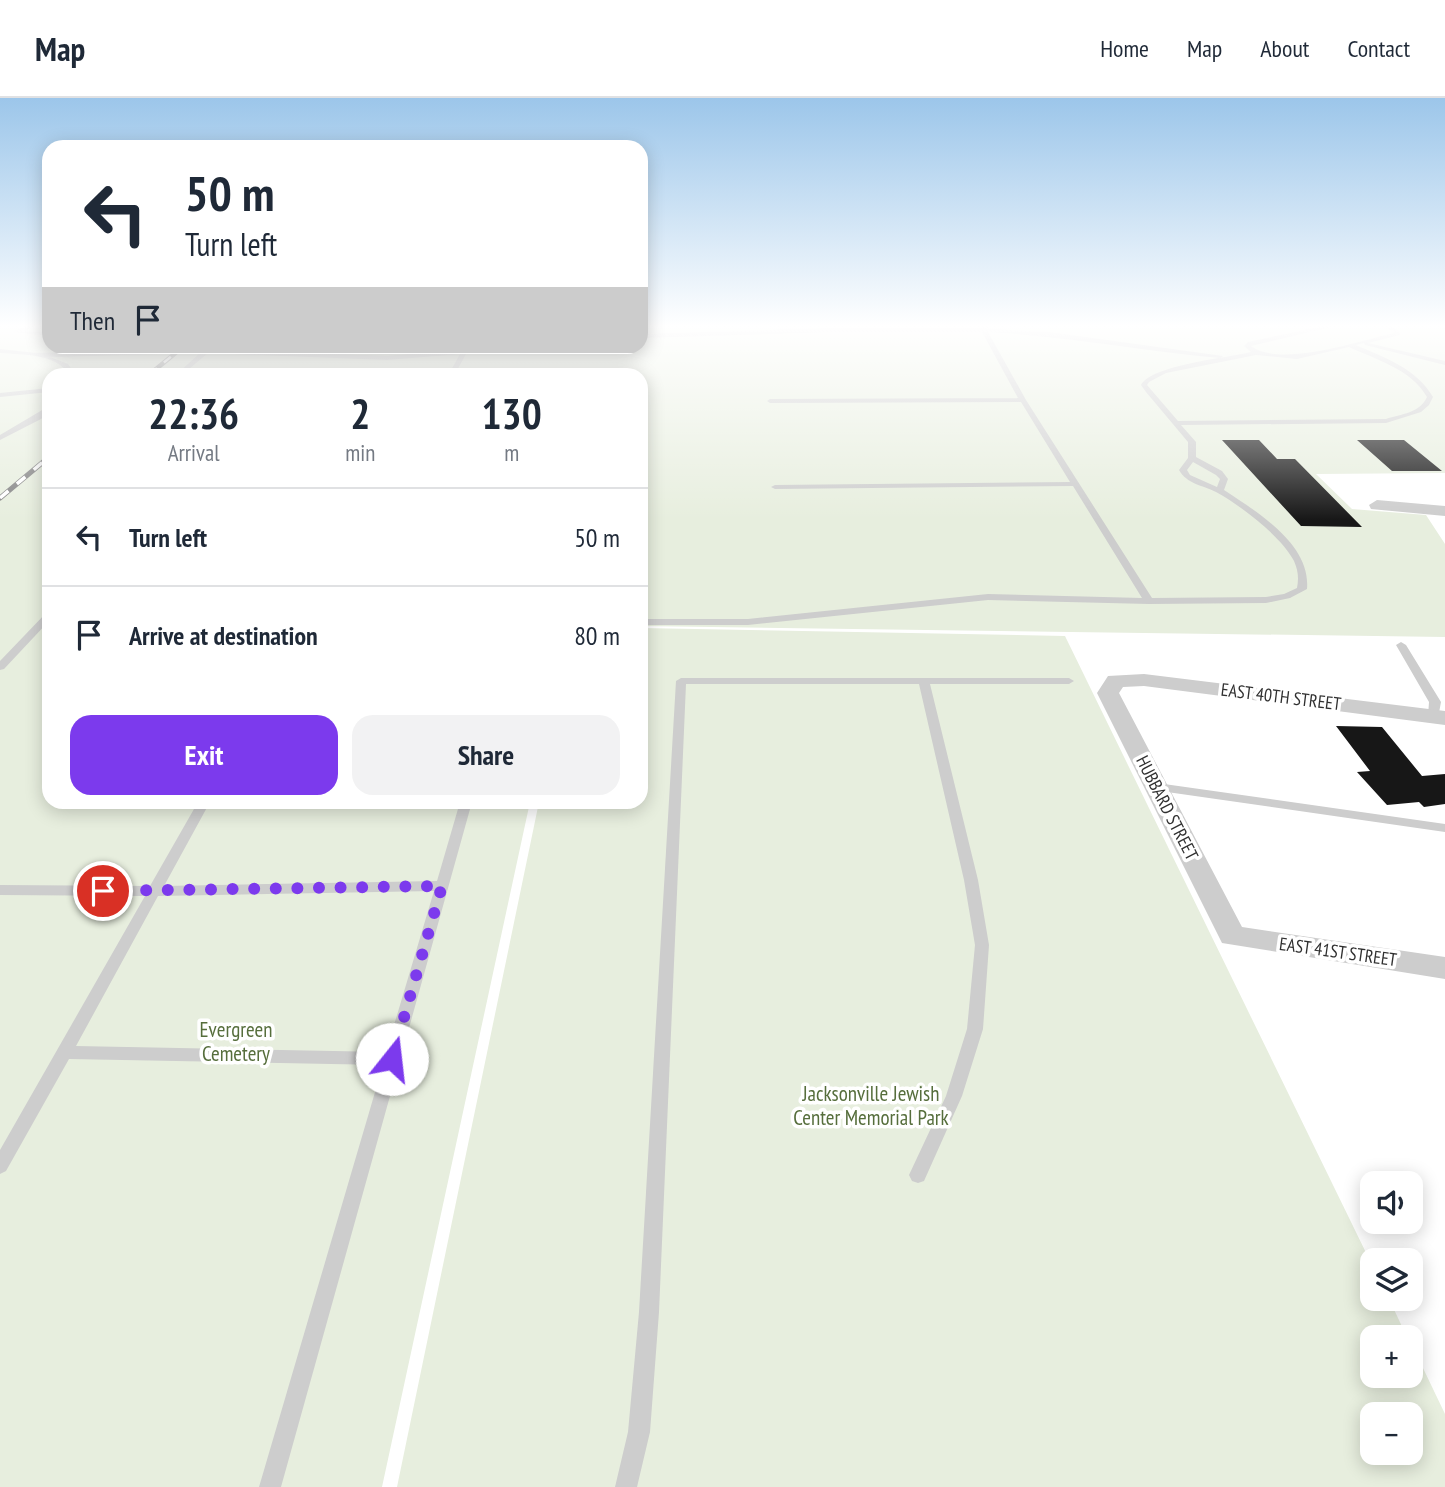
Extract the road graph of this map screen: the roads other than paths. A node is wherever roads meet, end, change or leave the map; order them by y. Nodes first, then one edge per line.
1 (42, 391) edge
2 (1018, 391) edge
3 (1147, 391) edge
4 (1427, 391) edge
5 (0, 396) edge
6 (1023, 400) junction
7 (770, 401) dead end
8 (42, 414) edge
9 (1177, 423) junction
10 (0, 438) edge
11 (1192, 458) junction
12 (1075, 484) junction
13 (775, 487) dead end
14 (1220, 491) junction
15 (1377, 505) dead end
16 (1445, 511) edge
17 (1149, 601) junction
18 (648, 621) edge
19 (42, 625) edge
20 (1401, 645) dead end
21 (0, 667) edge
22 (925, 681) junction
23 (1069, 681) dead end
24 (1116, 681) joint
25 (1440, 717) edge
26 (1157, 786) junction
27 (200, 809) edge
28 (464, 809) edge
29 (1445, 828) edge
30 (442, 886) junction
31 (0, 890) edge
32 (154, 891) junction
33 (1232, 936) joint
34 (1445, 968) edge
35 (65, 1052) junction
36 (392, 1059) junction
37 (0, 1166) edge
38 (918, 1175) dead end
39 (270, 1487) edge
40 (626, 1487) edge

1 - 5 lane
2 - 6 lane
3 - 9 lane
4 - 9 lane
6 - 7 lane
6 - 12 lane
8 - 10 lane
9 - 11 lane
11 - 14 lane
11 - 14 lane
12 - 13 lane
12 - 17 lane
14 - 17 lane
15 - 16 street
17 - 18 lane
19 - 21 lane
20 - 25 lane
22 - 23 lane
22 - 38 lane
22 - 40 lane
24 - 25 street, EAST 40TH STREET
24 - 26 street, HUBBARD STREET
26 - 29 lane
26 - 33 street, HUBBARD STREET
27 - 32 lane
28 - 30 lane
30 - 32 lane
30 - 36 lane
31 - 32 lane
32 - 35 lane
33 - 34 street, EAST 41ST STREET
35 - 36 lane
35 - 37 lane
36 - 39 lane

